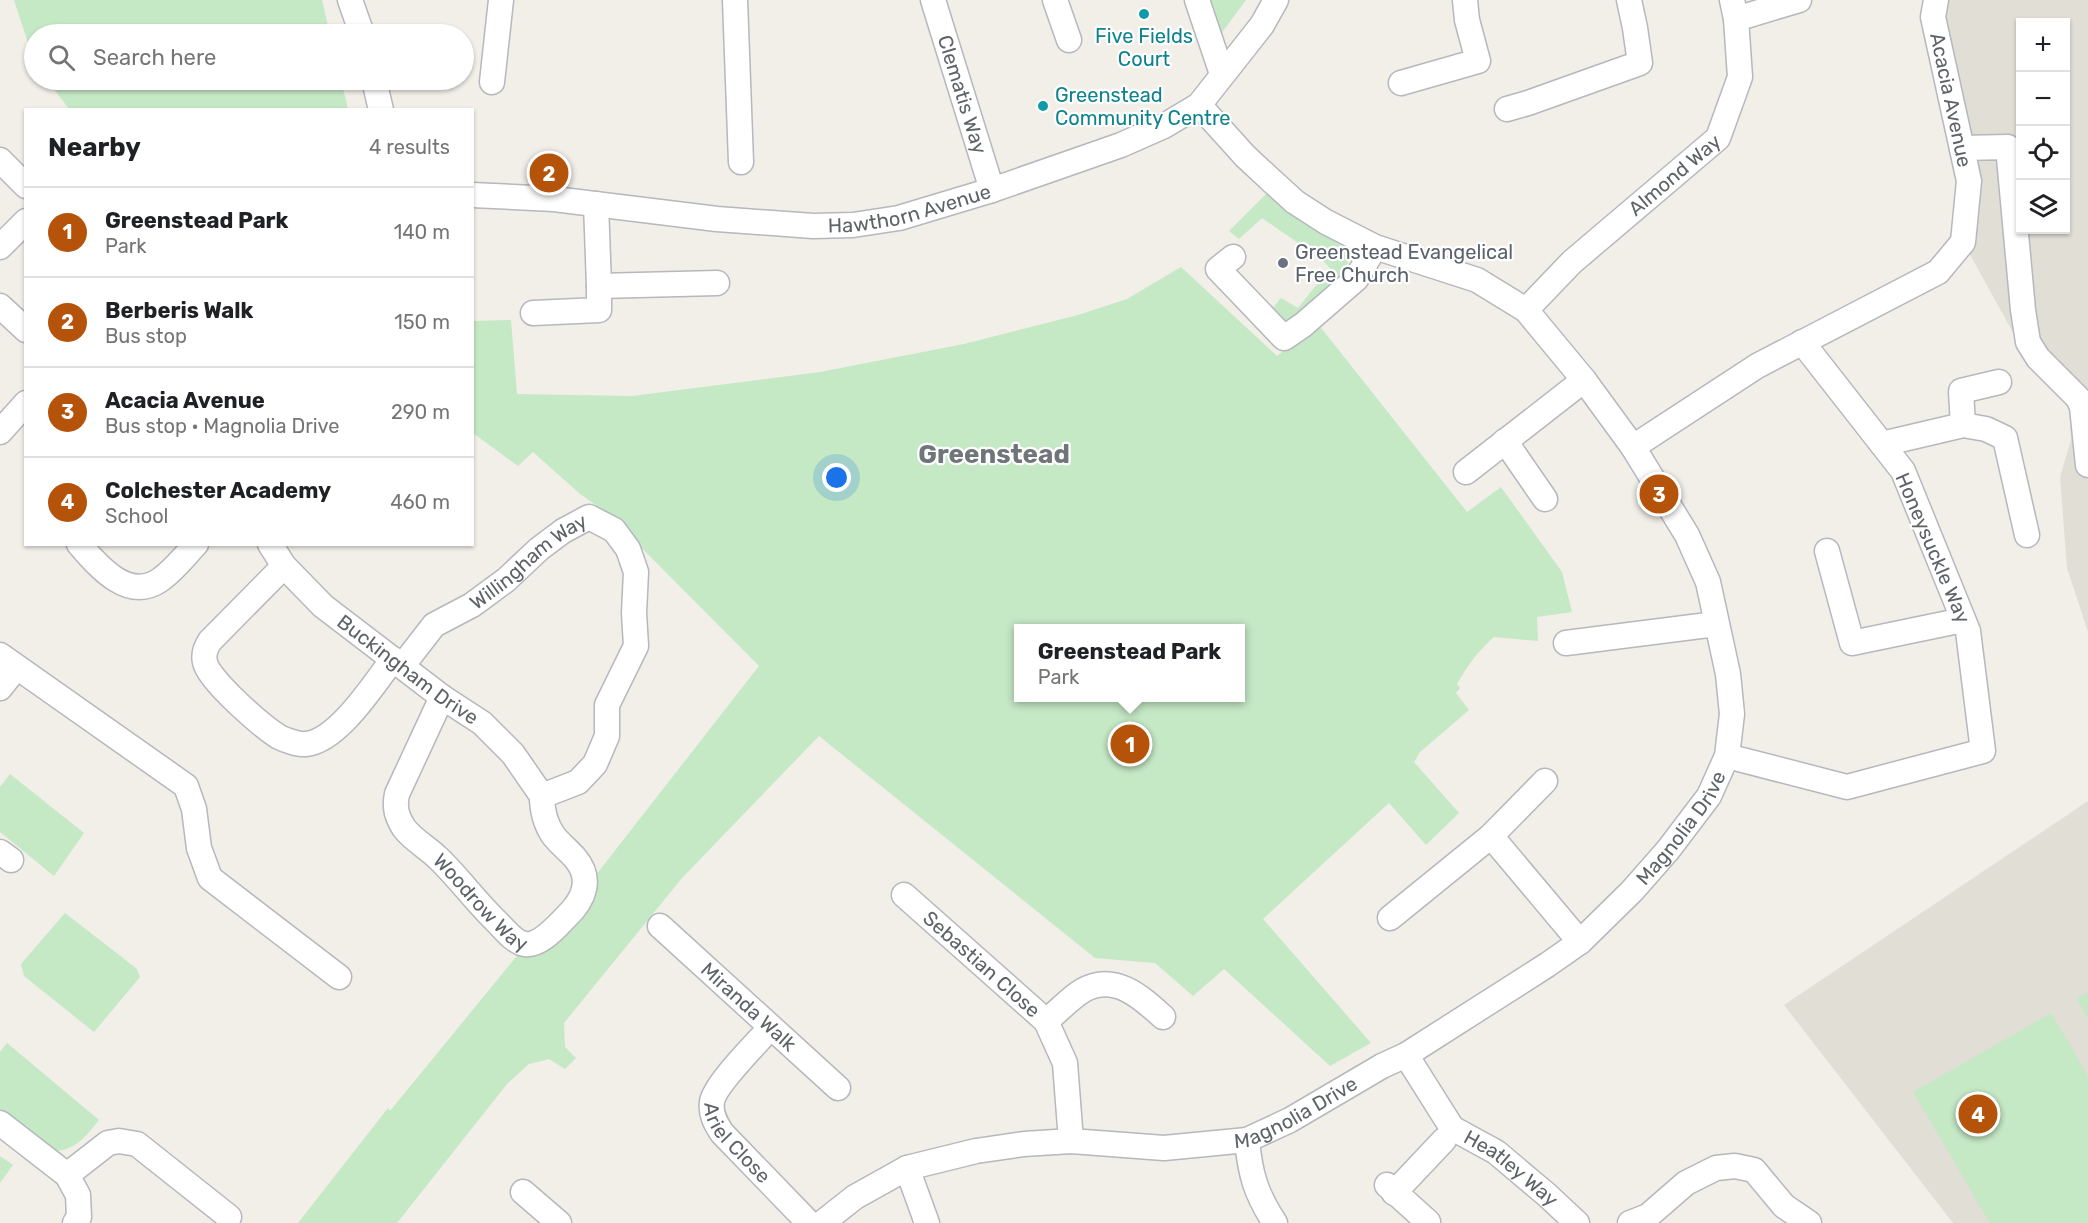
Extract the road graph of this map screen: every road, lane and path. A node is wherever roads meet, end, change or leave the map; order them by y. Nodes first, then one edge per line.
1 (350, 0) edge
2 (501, 0) edge
3 (735, 0) edge
4 (933, 0) edge
5 (1055, 0) edge
6 (1197, 0) edge
7 (1276, 0) edge
8 (1465, 0) edge
9 (1629, 0) edge
10 (1799, 0) edge
11 (1936, 0) edge
12 (1734, 9) edge
13 (358, 24) edge
14 (1069, 40) dead end
15 (1222, 74) junction
16 (492, 82) dead end
17 (1401, 83) dead end
18 (376, 90) edge
19 (1198, 105) junction
20 (381, 108) edge
21 (1507, 109) dead end
22 (1962, 148) junction
23 (0, 160) edge
24 (741, 162) dead end
25 (24, 184) edge
26 (992, 190) junction
27 (474, 195) edge
28 (596, 204) junction
29 (24, 223) edge
30 (0, 247) edge
31 (1375, 247) junction
32 (1233, 257) dead end
33 (717, 283) dead end
34 (599, 286) junction
35 (0, 306) edge
36 (1526, 310) junction
37 (533, 313) dead end
38 (24, 328) edge
39 (1802, 342) junction
40 (1584, 380) junction
41 (1999, 382) dead end
42 (24, 406) edge
43 (1963, 425) junction
44 (0, 432) edge
45 (1505, 441) junction
46 (1882, 444) junction
47 (1633, 447) junction
48 (2088, 465) edge
49 (1466, 472) dead end
50 (1545, 499) dead end
51 (2027, 535) dead end
52 (82, 546) edge
53 (194, 546) edge
54 (271, 546) edge
55 (1827, 551) dead end
56 (284, 566) junction
57 (1963, 620) junction
58 (1716, 624) junction
59 (1566, 643) dead end
60 (8, 662) edge
61 (398, 662) junction
62 (0, 688) edge
63 (442, 697) junction
64 (1727, 756) junction
65 (1545, 781) dead end
66 (542, 796) junction
67 (1491, 836) junction
68 (904, 895) dead end
69 (1390, 918) dead end
70 (660, 926) dead end
71 (1580, 942) junction
72 (339, 977) dead end
73 (1163, 1017) dead end
74 (1046, 1021) junction
75 (770, 1028) junction
76 (1406, 1055) junction
77 (838, 1088) dead end
78 (0, 1124) edge
79 (1246, 1140) junction
80 (1444, 1140) dead end
81 (1071, 1142) junction
82 (907, 1168) junction
83 (67, 1175) junction
84 (523, 1192) dead end
85 (229, 1217) dead end
86 (549, 1220) edge
87 (75, 1223) edge
88 (809, 1223) edge
89 (822, 1223) edge
90 (927, 1223) edge
91 (1275, 1223) edge
92 (1428, 1223) edge
93 (1577, 1223) edge
94 (1630, 1223) edge
95 (1809, 1223) edge

1 - 13 street
2 - 16 street
3 - 24 street
4 - 26 street, Clematis Way
5 - 14 street
6 - 15 street
7 - 15 street, Hawthorn Avenue
8 - 17 street
9 - 21 street
10 - 12 street
11 - 22 street, Acacia Avenue
12 - 36 street, Almond Way
15 - 19 street, Hawthorn Avenue
18 - 20 street
19 - 26 street, Hawthorn Avenue
19 - 31 street, Magnolia Drive
22 - 39 street, Acacia Avenue
22 - 48 street
23 - 25 street
26 - 28 street, Hawthorn Avenue
27 - 28 street, Hawthorn Avenue
28 - 34 street
29 - 30 street
31 - 32 street
31 - 36 street, Magnolia Drive
33 - 34 street
34 - 37 street
35 - 38 street
36 - 40 street, Magnolia Drive
39 - 46 street, Honeysuckle Way
39 - 47 street, Acacia Avenue
40 - 45 street
40 - 47 street, Magnolia Drive
41 - 43 street
42 - 44 street
43 - 46 street
43 - 51 street
45 - 49 street
45 - 50 street
46 - 57 street, Honeysuckle Way
47 - 58 street, Magnolia Drive
52 - 53 street
54 - 56 street, Buckingham Drive
55 - 57 street
56 - 61 street, Buckingham Drive
56 - 61 street
57 - 64 street, Honeysuckle Way
58 - 59 street
58 - 64 street, Magnolia Drive
60 - 62 street
60 - 72 street
61 - 63 street, Buckingham Drive
61 - 66 street, Willingham Way
63 - 66 street, Buckingham Drive
63 - 66 street, Woodrow Way
64 - 71 street, Magnolia Drive
65 - 67 street
67 - 69 street
67 - 71 street
68 - 74 street, Sebastian Close
70 - 75 street, Miranda Walk
71 - 76 street, Magnolia Drive
73 - 74 street
74 - 81 street, Sebastian Close
75 - 77 street, Miranda Walk
75 - 88 street, Ariel Close
76 - 79 street, Magnolia Drive
76 - 93 street, Heatley Way
78 - 83 street
79 - 81 street, Magnolia Drive
79 - 91 street
80 - 92 street
81 - 82 street, Magnolia Drive
82 - 89 street, Magnolia Drive
82 - 90 street
83 - 85 street
83 - 87 street
84 - 86 street
94 - 95 street

